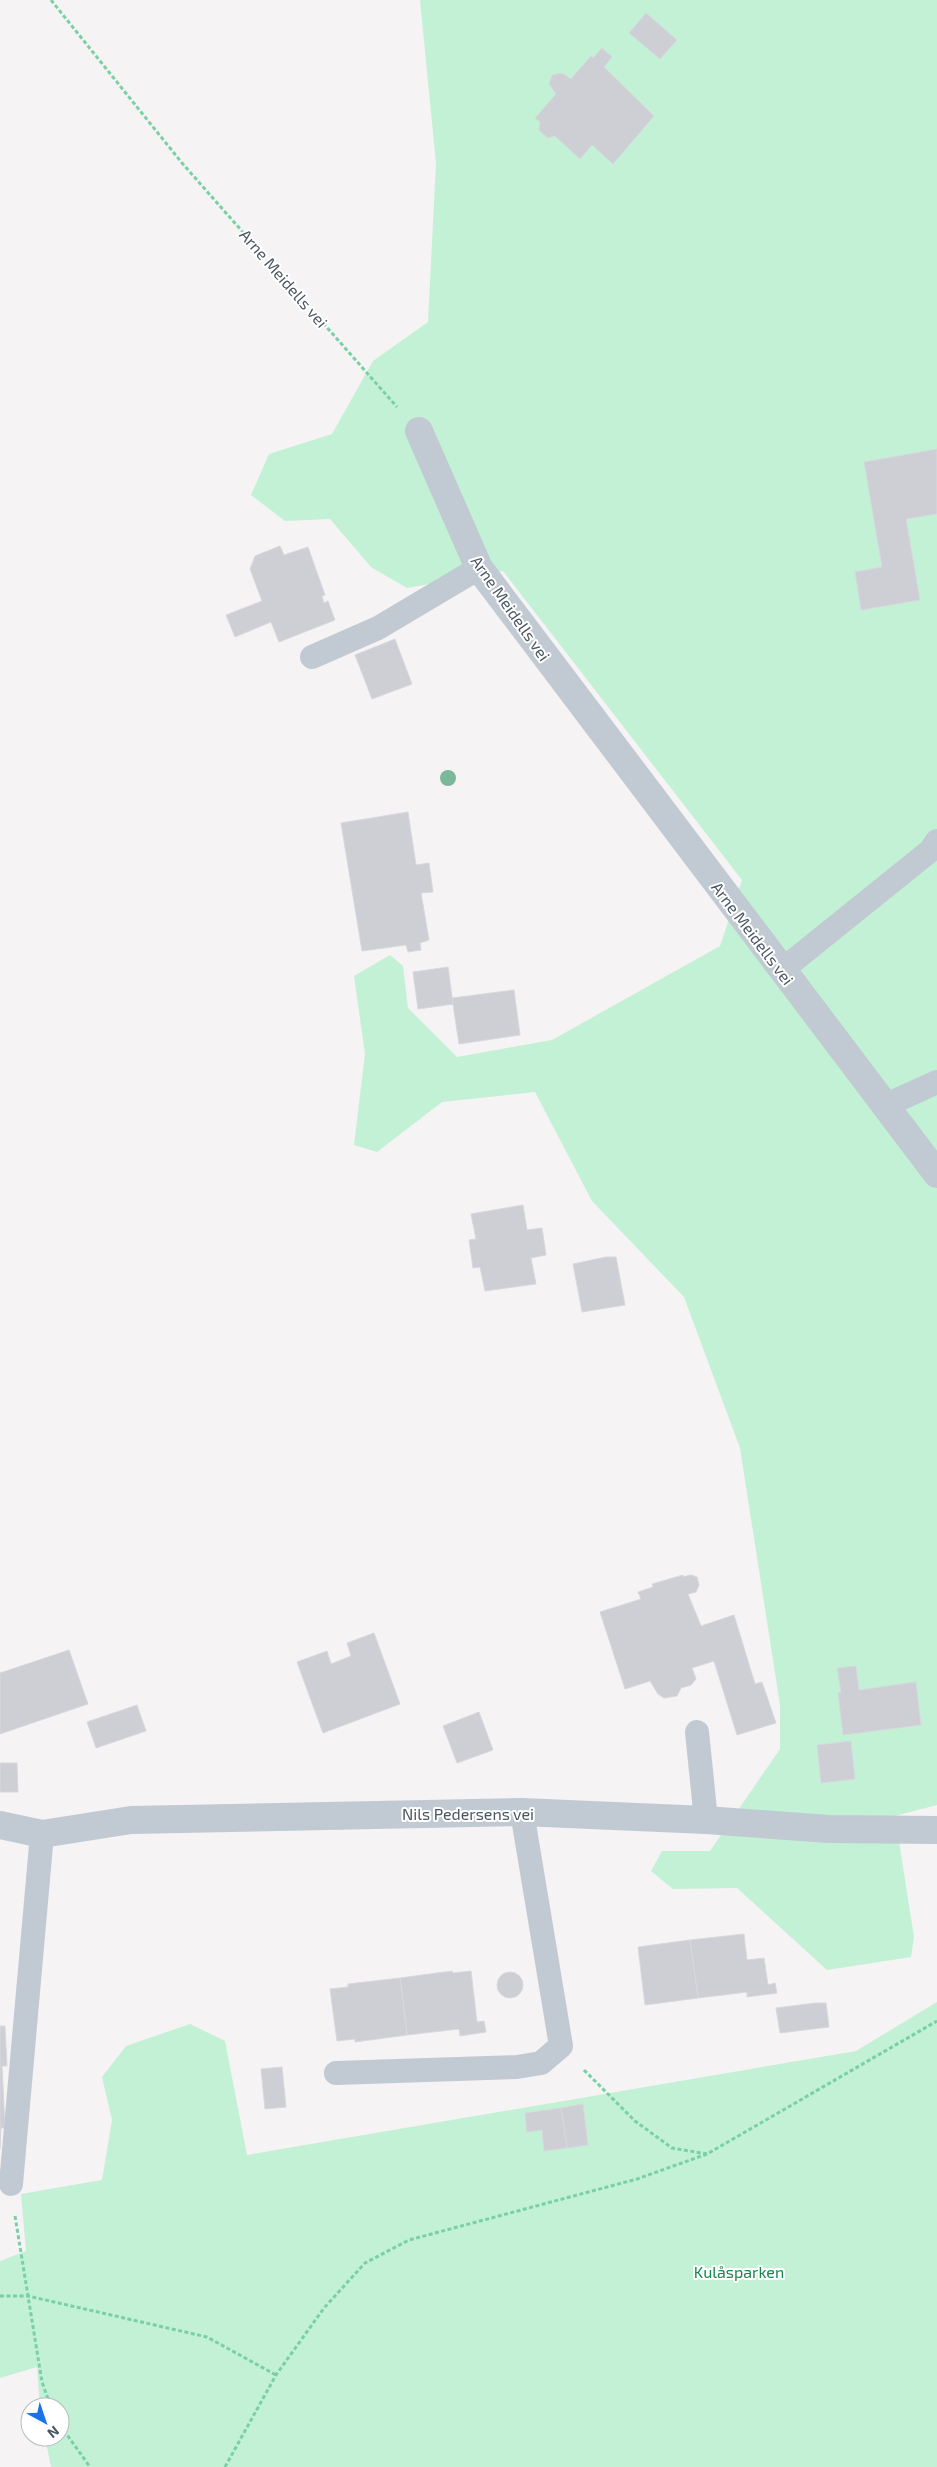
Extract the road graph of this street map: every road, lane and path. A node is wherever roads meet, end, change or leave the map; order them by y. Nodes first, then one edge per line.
1 (51, 0) edge
2 (419, 431) joint
3 (478, 568) junction
4 (312, 657) dead end
5 (937, 841) edge
6 (782, 970) junction
7 (937, 1082) edge
8 (884, 1106) junction
9 (937, 1174) edge
10 (697, 1732) dead end
11 (522, 1812) junction
12 (706, 1820) junction
13 (0, 1825) edge
14 (937, 1830) edge
15 (42, 1834) junction
16 (937, 2021) edge
17 (561, 2046) junction
18 (336, 2073) dead end
19 (707, 2154) junction
20 (11, 2184) joint
21 (0, 2296) edge
22 (28, 2296) junction
23 (276, 2375) junction
24 (47, 2397) edge
25 (70, 2438) edge
26 (90, 2467) edge
27 (225, 2467) edge

1 - 2 path, Arne Meidells vei
2 - 3 street, Arne Meidells vei
3 - 4 lane
3 - 6 street, Arne Meidells vei
5 - 6 lane
6 - 8 street, Arne Meidells vei
7 - 8 lane
8 - 9 street, Arne Meidells vei
10 - 12 lane
11 - 12 street, Nils Pedersens vei
11 - 15 street, Nils Pedersens vei
11 - 17 lane
12 - 14 street, Nils Pedersens vei
13 - 15 street, Nils Pedersens vei
15 - 20 lane
16 - 19 path
17 - 18 lane
17 - 19 path
19 - 23 path
20 - 22 path
21 - 22 path
22 - 23 path
22 - 24 path
23 - 27 path
25 - 26 path

